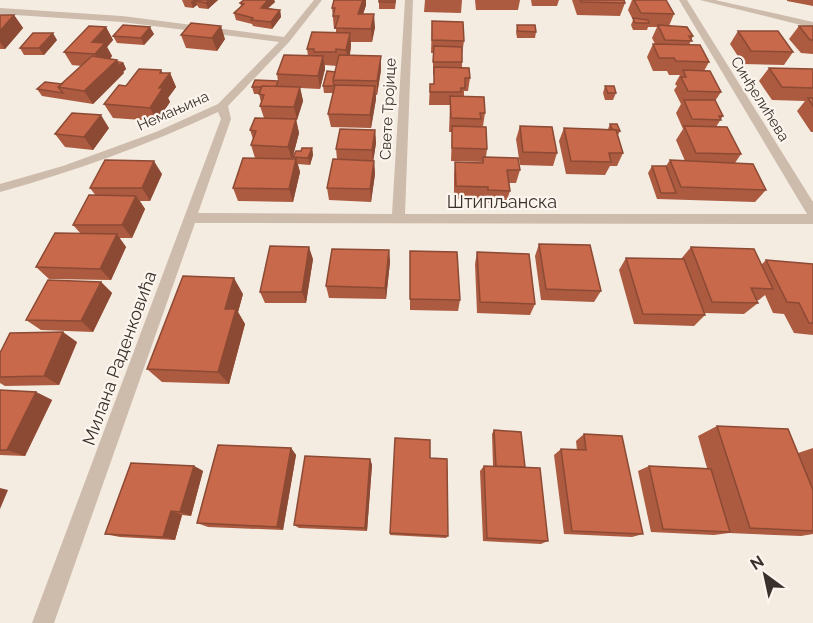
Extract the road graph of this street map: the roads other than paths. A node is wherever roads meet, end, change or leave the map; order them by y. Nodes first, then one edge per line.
1 (318, 0) edge
2 (409, 0) edge
3 (683, 0) edge
4 (704, 0) edge
5 (0, 11) edge
6 (813, 26) edge
7 (286, 40) junction
8 (222, 106) junction
9 (0, 188) edge
10 (813, 213) edge
11 (191, 218) junction
12 (398, 219) junction
13 (813, 219) edge
14 (43, 623) edge

1 - 7 street, Немањина
2 - 12 street, Свете Тројице
3 - 10 street, Синђелићева
4 - 6 street
5 - 7 street
7 - 8 street, Немањина
8 - 9 street, Немањина
8 - 11 street, Милана Раденковића
11 - 12 street, Штипљанска
11 - 14 street, Милана Раденковића
12 - 13 street, Штипљанска

